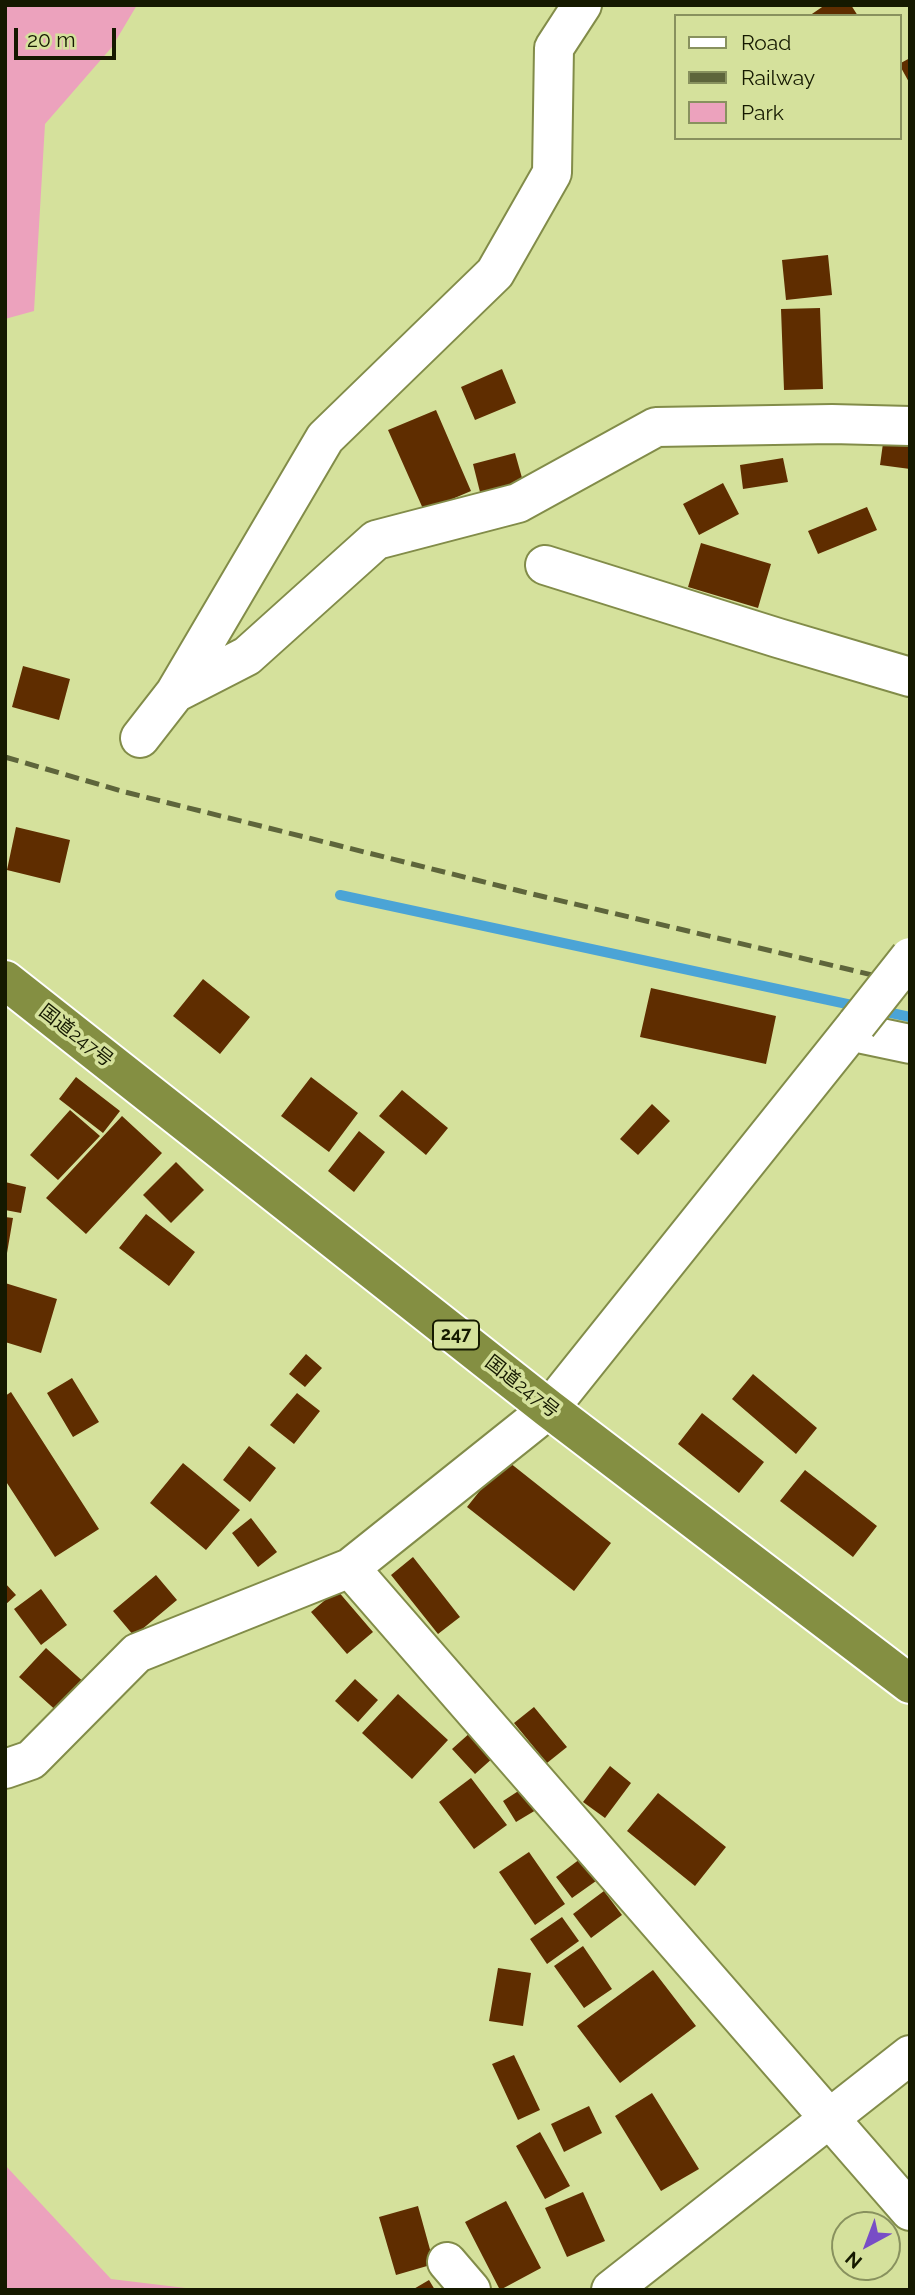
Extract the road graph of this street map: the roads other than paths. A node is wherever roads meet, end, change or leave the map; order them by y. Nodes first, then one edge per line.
1 (582, 5) edge
2 (910, 426) edge
3 (545, 565) dead end
4 (910, 677) edge
5 (175, 693) junction
6 (140, 738) dead end
7 (910, 957) edge
8 (5, 980) edge
9 (855, 1028) junction
10 (910, 1044) edge
11 (549, 1409) junction
12 (350, 1568) junction
13 (910, 1684) edge
14 (5, 1769) edge
15 (910, 2056) edge
16 (827, 2118) junction
17 (910, 2211) edge
18 (611, 2290) edge

1 - 5 street
2 - 5 street
3 - 4 street
5 - 6 street
7 - 9 street, bridge
8 - 11 highway, 国道247号 / 247
9 - 10 street
9 - 11 street
11 - 12 street
11 - 13 highway, 国道247号 / 247
12 - 14 street
12 - 16 street
15 - 16 street
16 - 17 street
16 - 18 street

